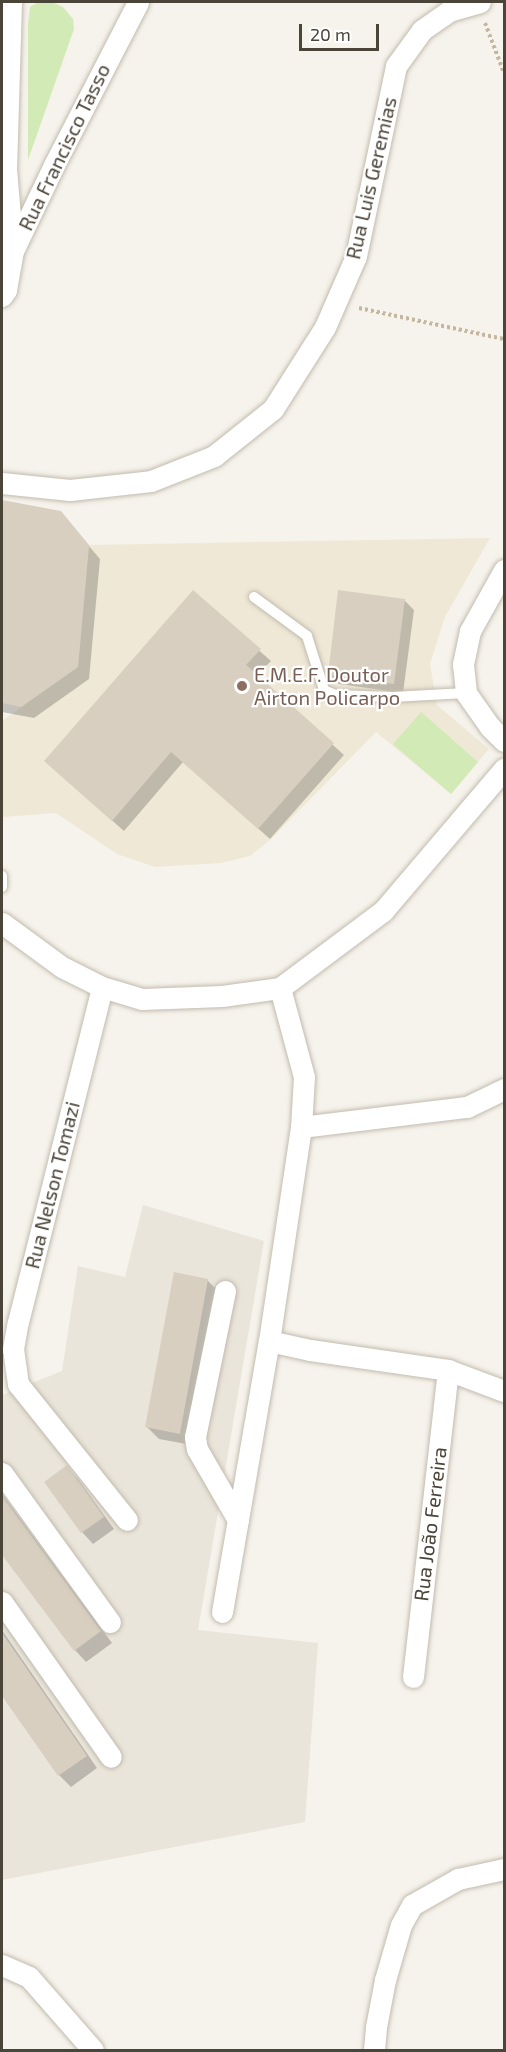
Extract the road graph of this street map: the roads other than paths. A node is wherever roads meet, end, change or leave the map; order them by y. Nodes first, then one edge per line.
1 (11, 2) edge
2 (138, 2) edge
3 (479, 2) edge
4 (13, 251) junction
5 (2, 296) edge
6 (2, 483) edge
7 (504, 570) edge
8 (254, 597) dead end
9 (466, 693) junction
10 (504, 741) edge
11 (504, 769) edge
12 (2, 876) edge
13 (2, 887) edge
14 (2, 922) edge
15 (102, 987) junction
16 (280, 988) junction
17 (504, 1089) edge
18 (301, 1127) junction
19 (225, 1291) dead end
20 (269, 1341) junction
21 (448, 1370) junction
22 (10, 1384) edge
23 (504, 1391) edge
24 (2, 1473) edge
25 (127, 1520) dead end
26 (238, 1520) junction
27 (2, 1602) edge
28 (222, 1612) dead end
29 (110, 1622) dead end
30 (413, 1677) dead end
31 (111, 1757) dead end
32 (504, 1869) edge
33 (2, 1965) edge
34 (93, 2050) edge
35 (374, 2050) edge

1 - 4 street
2 - 4 street, Rua Francisco Tasso
3 - 6 street, Rua Luis Geremias
4 - 5 street, Rua Francisco Tasso
7 - 9 street
8 - 9 lane
9 - 10 street
11 - 16 street
12 - 13 lane
14 - 15 street
15 - 16 street
15 - 22 street, Rua Nelson Tomazi
16 - 18 street
17 - 18 street
18 - 20 street
19 - 26 street
20 - 21 street
20 - 26 street
21 - 23 street
21 - 30 street, Rua João Ferreira
22 - 25 street
24 - 29 street
26 - 28 street
27 - 31 street
32 - 35 street
33 - 34 street

